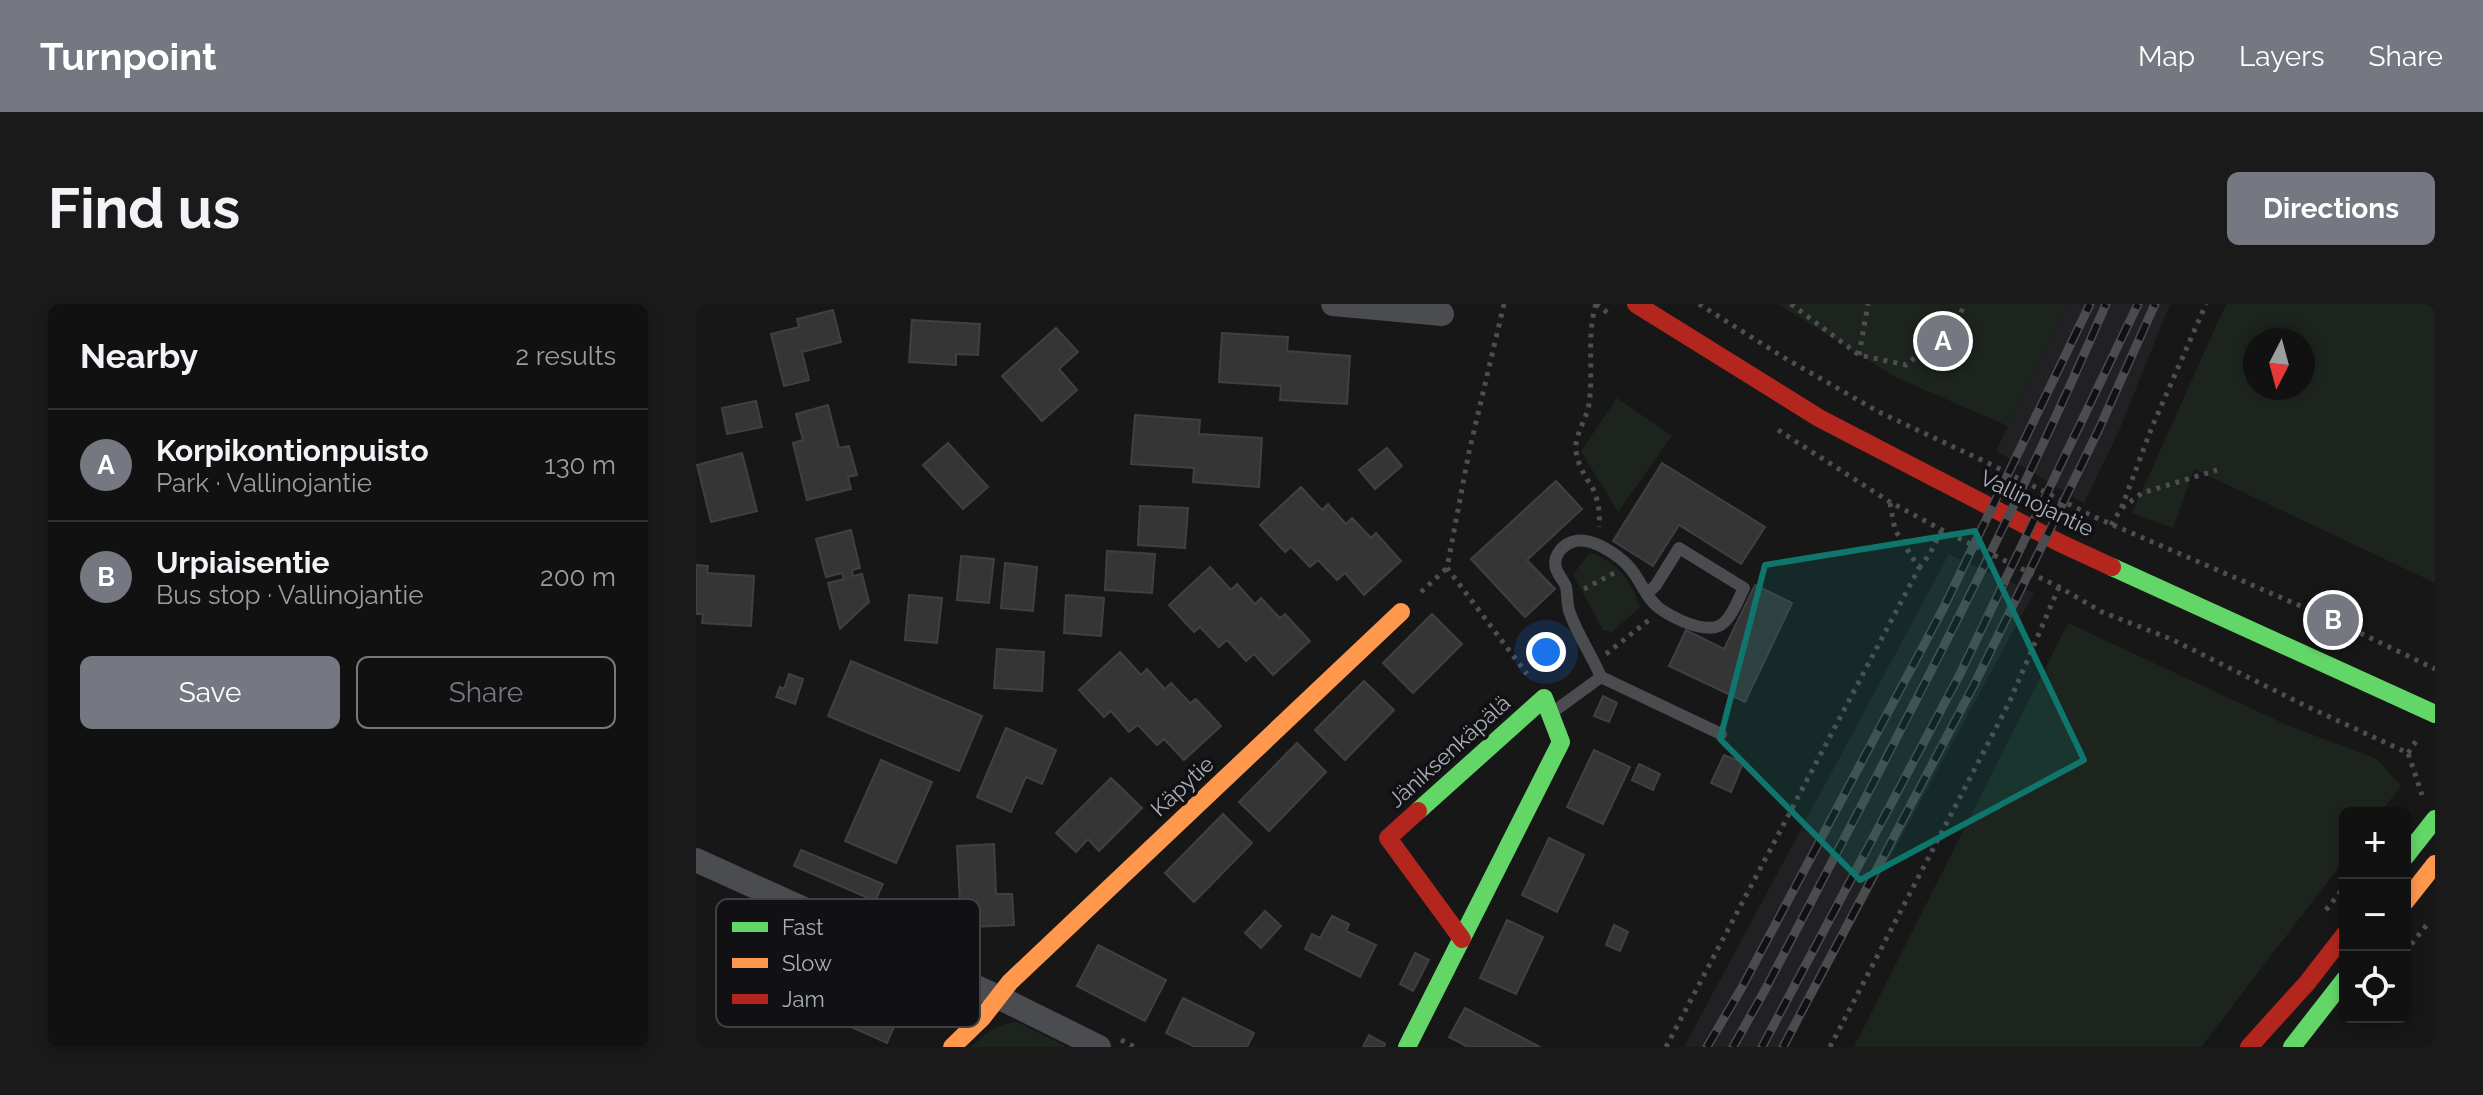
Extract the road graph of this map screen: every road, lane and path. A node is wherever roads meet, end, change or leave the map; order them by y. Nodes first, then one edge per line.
1 (1333, 304) edge
2 (1504, 304) edge
3 (1596, 304) edge
4 (1636, 304) edge
5 (1699, 304) edge
6 (1791, 304) edge
7 (1868, 304) edge
8 (1965, 304) edge
9 (2206, 304) edge
10 (1442, 314) dead end
11 (1859, 355) junction
12 (2217, 470) dead end
13 (1890, 502) dead end
14 (2121, 509) junction
15 (2111, 525) junction
16 (1594, 544) junction
17 (1629, 566) junction
18 (1919, 568) junction
19 (2059, 587) junction
20 (1648, 593) junction
21 (1566, 599) junction
22 (1662, 610) junction
23 (1401, 612) dead end
24 (1595, 663) junction
25 (2435, 669) edge
26 (1601, 677) junction
27 (1547, 706) junction
28 (2435, 714) edge
29 (1721, 734) dead end
30 (2432, 810) edge
31 (2411, 847) edge
32 (696, 860) edge
33 (2435, 864) edge
34 (2411, 894) edge
35 (782, 899) edge
36 (2435, 916) edge
37 (1462, 939) junction
38 (2339, 942) edge
39 (2406, 951) edge
40 (2339, 987) edge
41 (980, 989) edge
42 (998, 997) junction
43 (980, 1020) edge
44 (973, 1027) edge
45 (952, 1047) edge
46 (1099, 1047) edge
47 (1407, 1047) edge
48 (1666, 1047) edge
49 (1830, 1047) edge
50 (2249, 1047) edge
51 (2292, 1047) edge

1 - 10 street
2 - 27 path
3 - 16 path
4 - 28 street, Vallinojantie
5 - 15 path, Vallinojantie
6 - 11 path
7 - 11 path
8 - 11 path
9 - 14 path
12 - 14 path
13 - 18 path
14 - 15 path
15 - 25 path, Vallinojantie
16 - 17 lane
16 - 21 lane
17 - 20 lane
17 - 21 path
18 - 19 path
18 - 48 path
19 - 30 path
19 - 49 path
20 - 22 lane
20 - 22 lane
21 - 24 lane
22 - 24 path
23 - 42 street, Käpytie
24 - 26 lane
26 - 27 lane
26 - 29 lane
27 - 37 street
27 - 37 street, Jäniksenkäpälä
30 - 31 street
32 - 35 street
33 - 34 street
36 - 39 path
37 - 47 street
38 - 50 street
40 - 51 street
41 - 42 street
42 - 43 street, Käpytie
42 - 46 street
44 - 45 street, Käpytie

